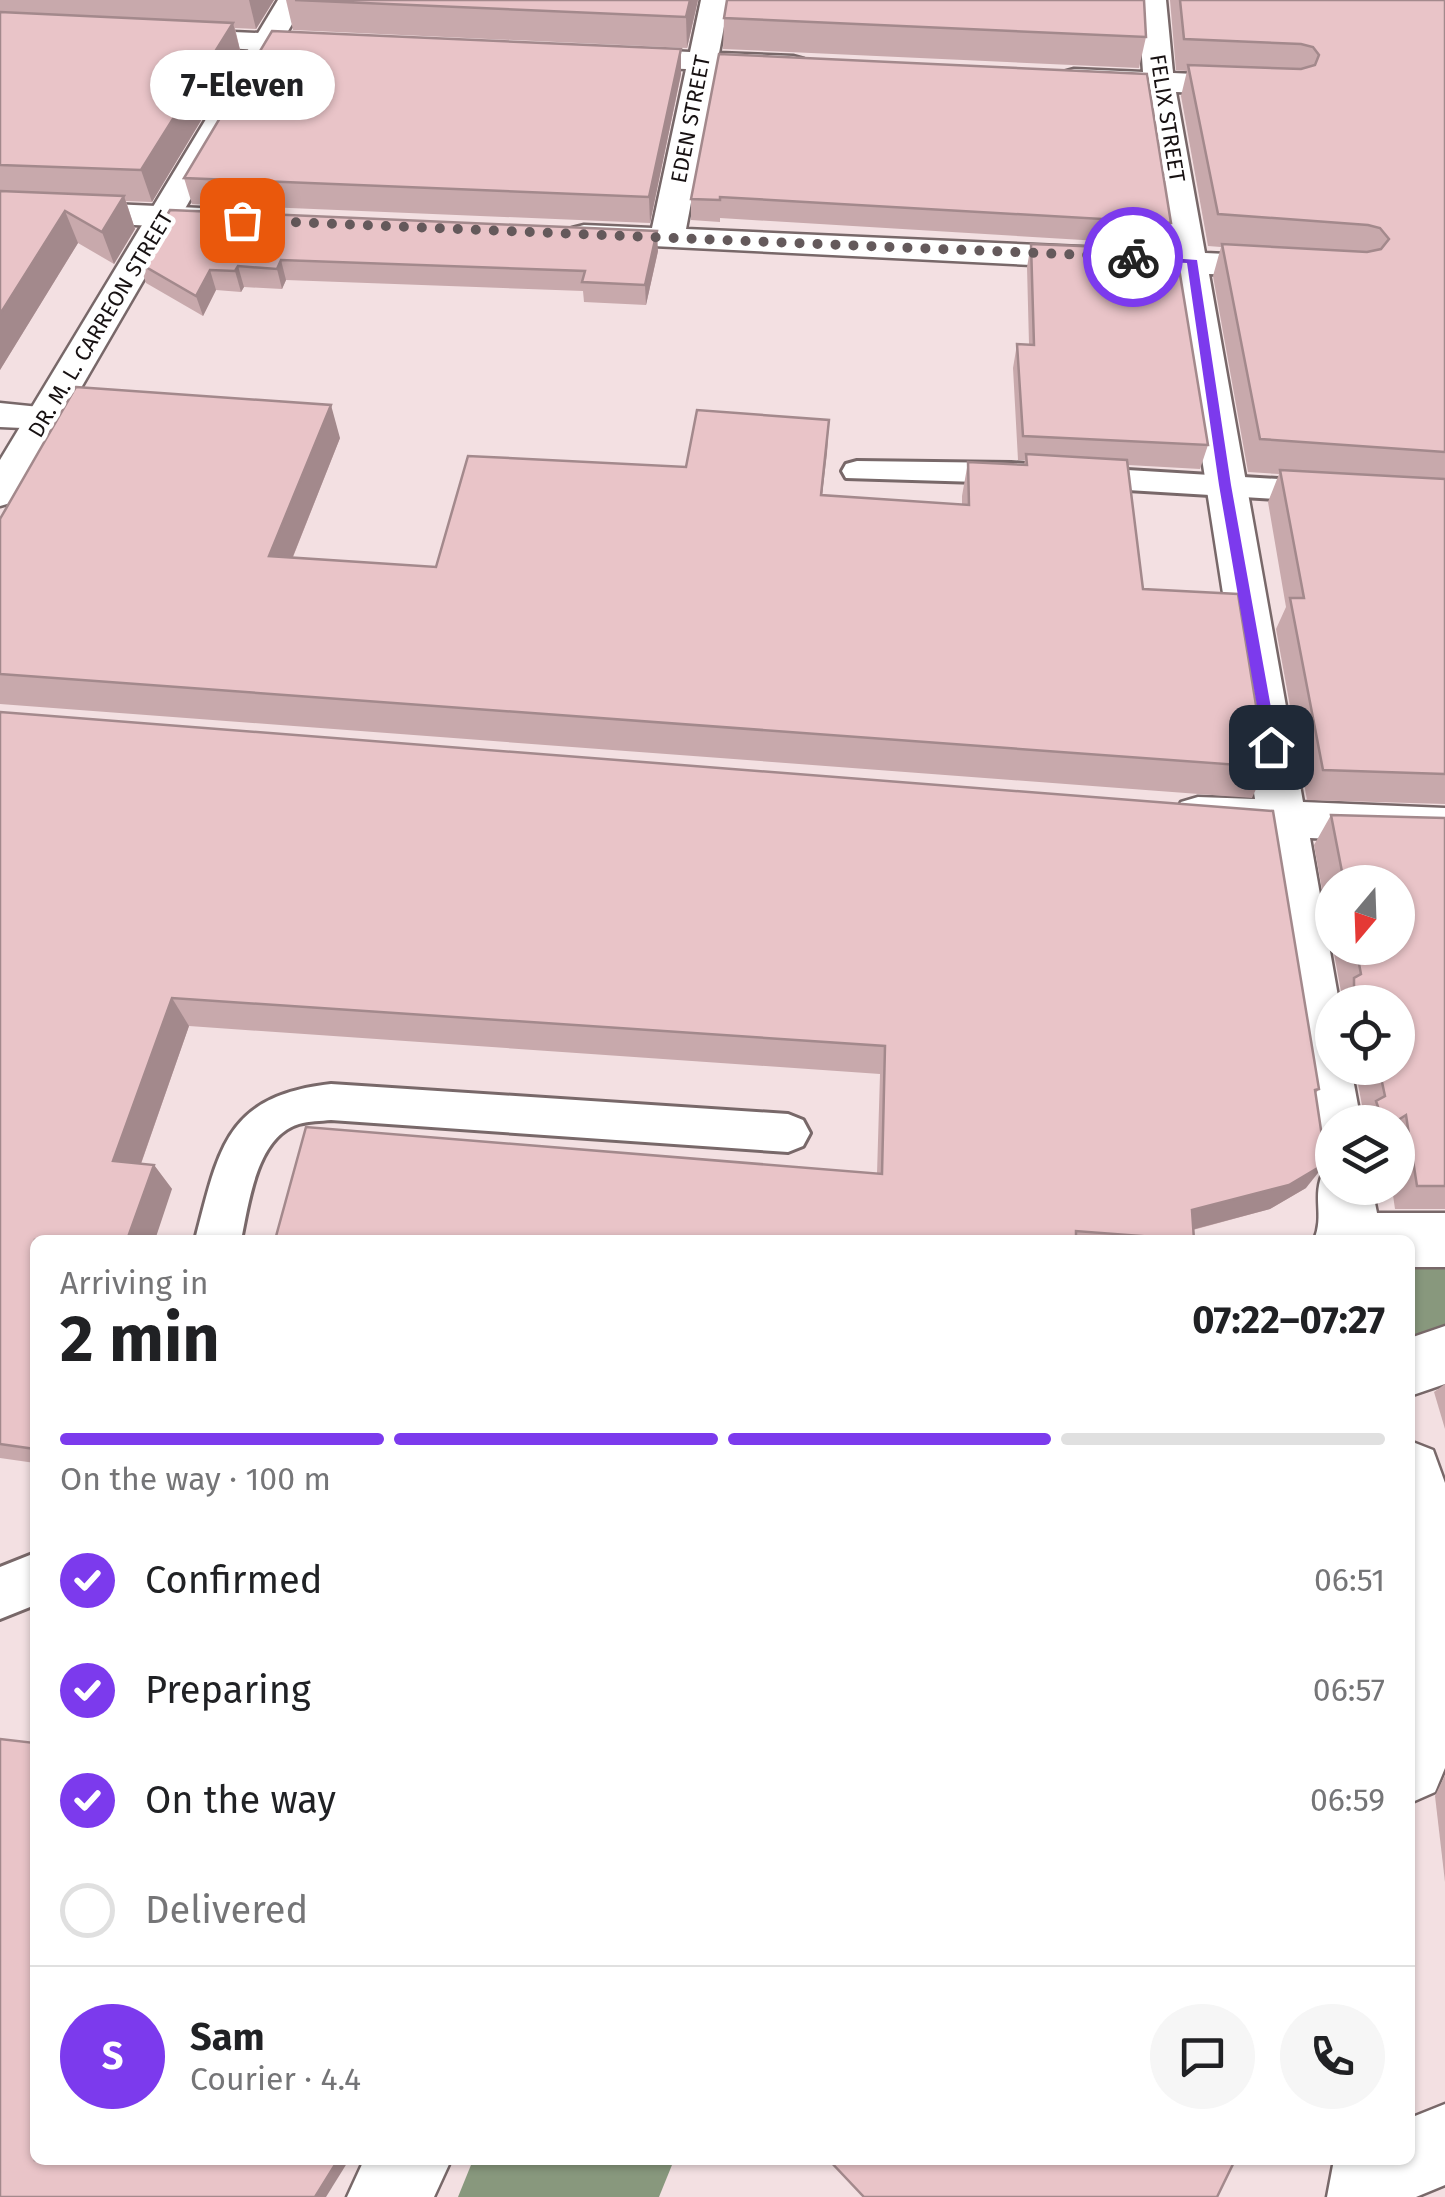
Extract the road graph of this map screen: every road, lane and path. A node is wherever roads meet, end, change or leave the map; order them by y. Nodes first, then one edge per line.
1 (292, 0) edge
2 (715, 0) edge
3 (1152, 0) edge
4 (134, 36) edge
5 (268, 42) junction
6 (362, 46) edge
7 (580, 56) edge
8 (700, 61) junction
9 (820, 66) edge
10 (1039, 76) edge
11 (1159, 82) junction
12 (1291, 88) edge
13 (0, 210) edge
14 (164, 216) junction
15 (261, 220) edge
16 (551, 234) edge
17 (667, 239) junction
18 (1192, 260) junction
19 (1318, 269) edge
20 (0, 415) edge
21 (45, 418) junction
22 (857, 471) dead end
23 (1225, 485) junction
24 (0, 493) edge
25 (1445, 498) edge
26 (1146, 811) edge
27 (1284, 822) junction
28 (1445, 826) edge
29 (1330, 1105) edge
30 (788, 1133) dead end
31 (1348, 1226) edge
32 (220, 1235) edge
33 (1410, 1235) edge
34 (1415, 1236) edge
35 (1445, 1240) edge
36 (1445, 1355) edge
37 (1415, 1365) edge
38 (1415, 1488) edge
39 (1438, 1562) edge
40 (30, 1582) edge
41 (0, 1592) edge
42 (1415, 1730) edge
43 (1445, 2144) edge
44 (1415, 2157) edge
45 (407, 2165) edge
46 (388, 2197) edge

1 - 5 street, DR. M. L. CARREON STREET
2 - 8 street, EDEN STREET
3 - 11 street, FELIX STREET
4 - 5 street
5 - 6 street
5 - 14 street, DR. M. L. CARREON STREET
7 - 8 street
8 - 9 street
8 - 17 street, EDEN STREET
10 - 11 street
11 - 12 street
11 - 18 street, FELIX STREET
13 - 14 street
14 - 15 street
14 - 21 street, DR. M. L. CARREON STREET
16 - 17 street
17 - 18 street
18 - 19 street
18 - 23 street, FELIX STREET
20 - 21 street
21 - 24 street, DR. M. L. CARREON STREET
22 - 23 lane
23 - 25 lane
23 - 27 street, FELIX STREET
26 - 27 street
27 - 28 street
27 - 29 street, FELIX STREET
30 - 32 lane
31 - 33 street
34 - 35 street
36 - 37 street
38 - 39 street
39 - 42 street
40 - 41 lane
43 - 44 street
45 - 46 street

